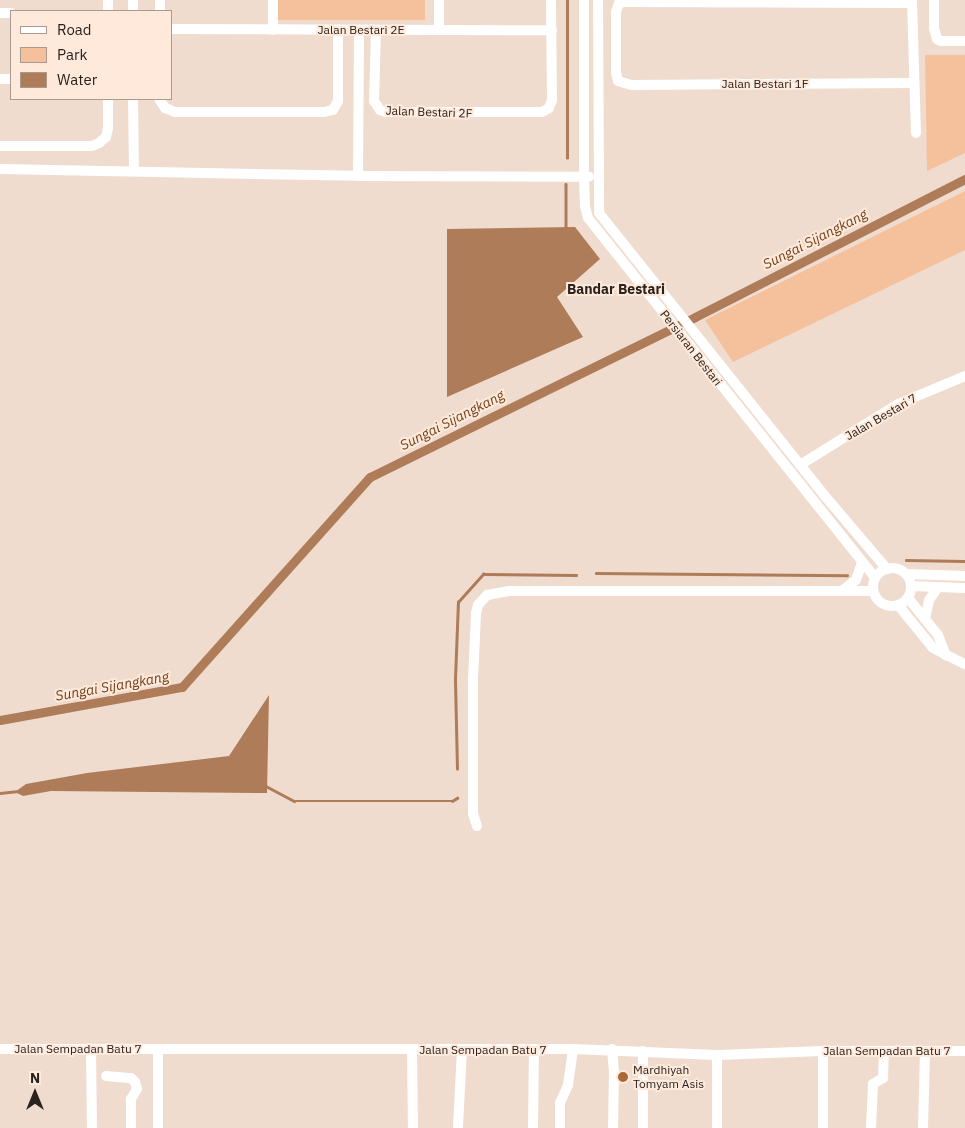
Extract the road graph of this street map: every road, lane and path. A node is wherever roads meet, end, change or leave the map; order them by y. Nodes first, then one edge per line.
1 (273, 0) edge
2 (439, 0) edge
3 (551, 0) edge
4 (584, 0) edge
5 (598, 0) edge
6 (934, 0) edge
7 (912, 2) edge
8 (172, 29) edge
9 (273, 30) junction
10 (338, 30) junction
11 (358, 30) junction
12 (376, 30) junction
13 (439, 30) junction
14 (552, 30) junction
15 (965, 42) edge
16 (914, 83) junction
17 (108, 100) edge
18 (133, 100) edge
19 (159, 100) edge
20 (916, 133) dead end
21 (0, 146) edge
22 (0, 169) edge
23 (134, 170) junction
24 (358, 176) junction
25 (584, 177) junction
26 (598, 177) junction
27 (965, 376) edge
28 (800, 465) junction
29 (862, 563) junction
30 (886, 568) junction
31 (907, 574) junction
32 (965, 576) edge
33 (875, 578) junction
34 (911, 586) junction
35 (938, 587) junction
36 (965, 588) edge
37 (842, 591) junction
38 (873, 591) junction
39 (908, 598) junction
40 (898, 605) junction
41 (925, 619) junction
42 (946, 656) junction
43 (965, 664) edge
44 (477, 826) dead end
45 (0, 1049) edge
46 (90, 1049) junction
47 (158, 1049) junction
48 (573, 1049) junction
49 (412, 1050) junction
50 (462, 1050) junction
51 (534, 1050) junction
52 (612, 1050) junction
53 (643, 1051) junction
54 (824, 1051) junction
55 (924, 1051) junction
56 (965, 1051) edge
57 (884, 1052) junction
58 (717, 1055) junction
59 (106, 1076) dead end
60 (458, 1126) dead end
61 (92, 1128) edge
62 (131, 1128) edge
63 (158, 1128) edge
64 (413, 1128) edge
65 (533, 1128) edge
66 (560, 1128) edge
67 (613, 1128) edge
68 (643, 1128) edge
69 (717, 1128) edge
70 (823, 1128) edge
71 (871, 1128) edge
72 (923, 1128) edge

1 - 9 street
2 - 13 street
3 - 14 street
4 - 25 street, Persiaran Bestari
5 - 26 street, Persiaran Bestari
6 - 15 street
7 - 16 street
7 - 16 street, Jalan Bestari 1F
8 - 9 street, Jalan Bestari 2E
9 - 10 street, Jalan Bestari 2E
10 - 11 street, Jalan Bestari 2E
10 - 19 street
11 - 12 street, Jalan Bestari 2E
11 - 24 street
12 - 13 street, Jalan Bestari 2E
12 - 14 street, Jalan Bestari 2F
13 - 14 street, Jalan Bestari 2E
16 - 20 street
17 - 21 street
18 - 23 street
22 - 23 street
23 - 24 street
24 - 25 street
25 - 26 street
25 - 29 street, Persiaran Bestari
26 - 28 street, Persiaran Bestari
27 - 28 street, Jalan Bestari 7
28 - 30 street, Persiaran Bestari
29 - 33 street, Persiaran Bestari
29 - 37 street
30 - 31 street
30 - 33 street
31 - 32 street
31 - 34 street
33 - 38 street
34 - 35 street
34 - 39 street
35 - 36 street
35 - 41 street
37 - 38 street
37 - 44 street
38 - 40 street
39 - 40 street
39 - 41 street
40 - 42 street
41 - 42 street
42 - 43 street
45 - 46 street, Jalan Sempadan Batu 7
46 - 47 street, Jalan Sempadan Batu 7
46 - 61 street
47 - 49 street, Jalan Sempadan Batu 7
47 - 63 street
48 - 51 street, Jalan Sempadan Batu 7
48 - 52 street, Jalan Sempadan Batu 7
48 - 66 street
49 - 50 street, Jalan Sempadan Batu 7
49 - 64 street
50 - 51 street, Jalan Sempadan Batu 7
50 - 60 street
51 - 65 street
52 - 53 street, Jalan Sempadan Batu 7
52 - 67 street
53 - 58 street, Jalan Sempadan Batu 7
53 - 68 street
54 - 57 street, Jalan Sempadan Batu 7
54 - 58 street, Jalan Sempadan Batu 7
54 - 70 street
55 - 56 street, Jalan Sempadan Batu 7
55 - 57 street, Jalan Sempadan Batu 7
55 - 72 street
57 - 71 street
58 - 69 street
59 - 62 street

